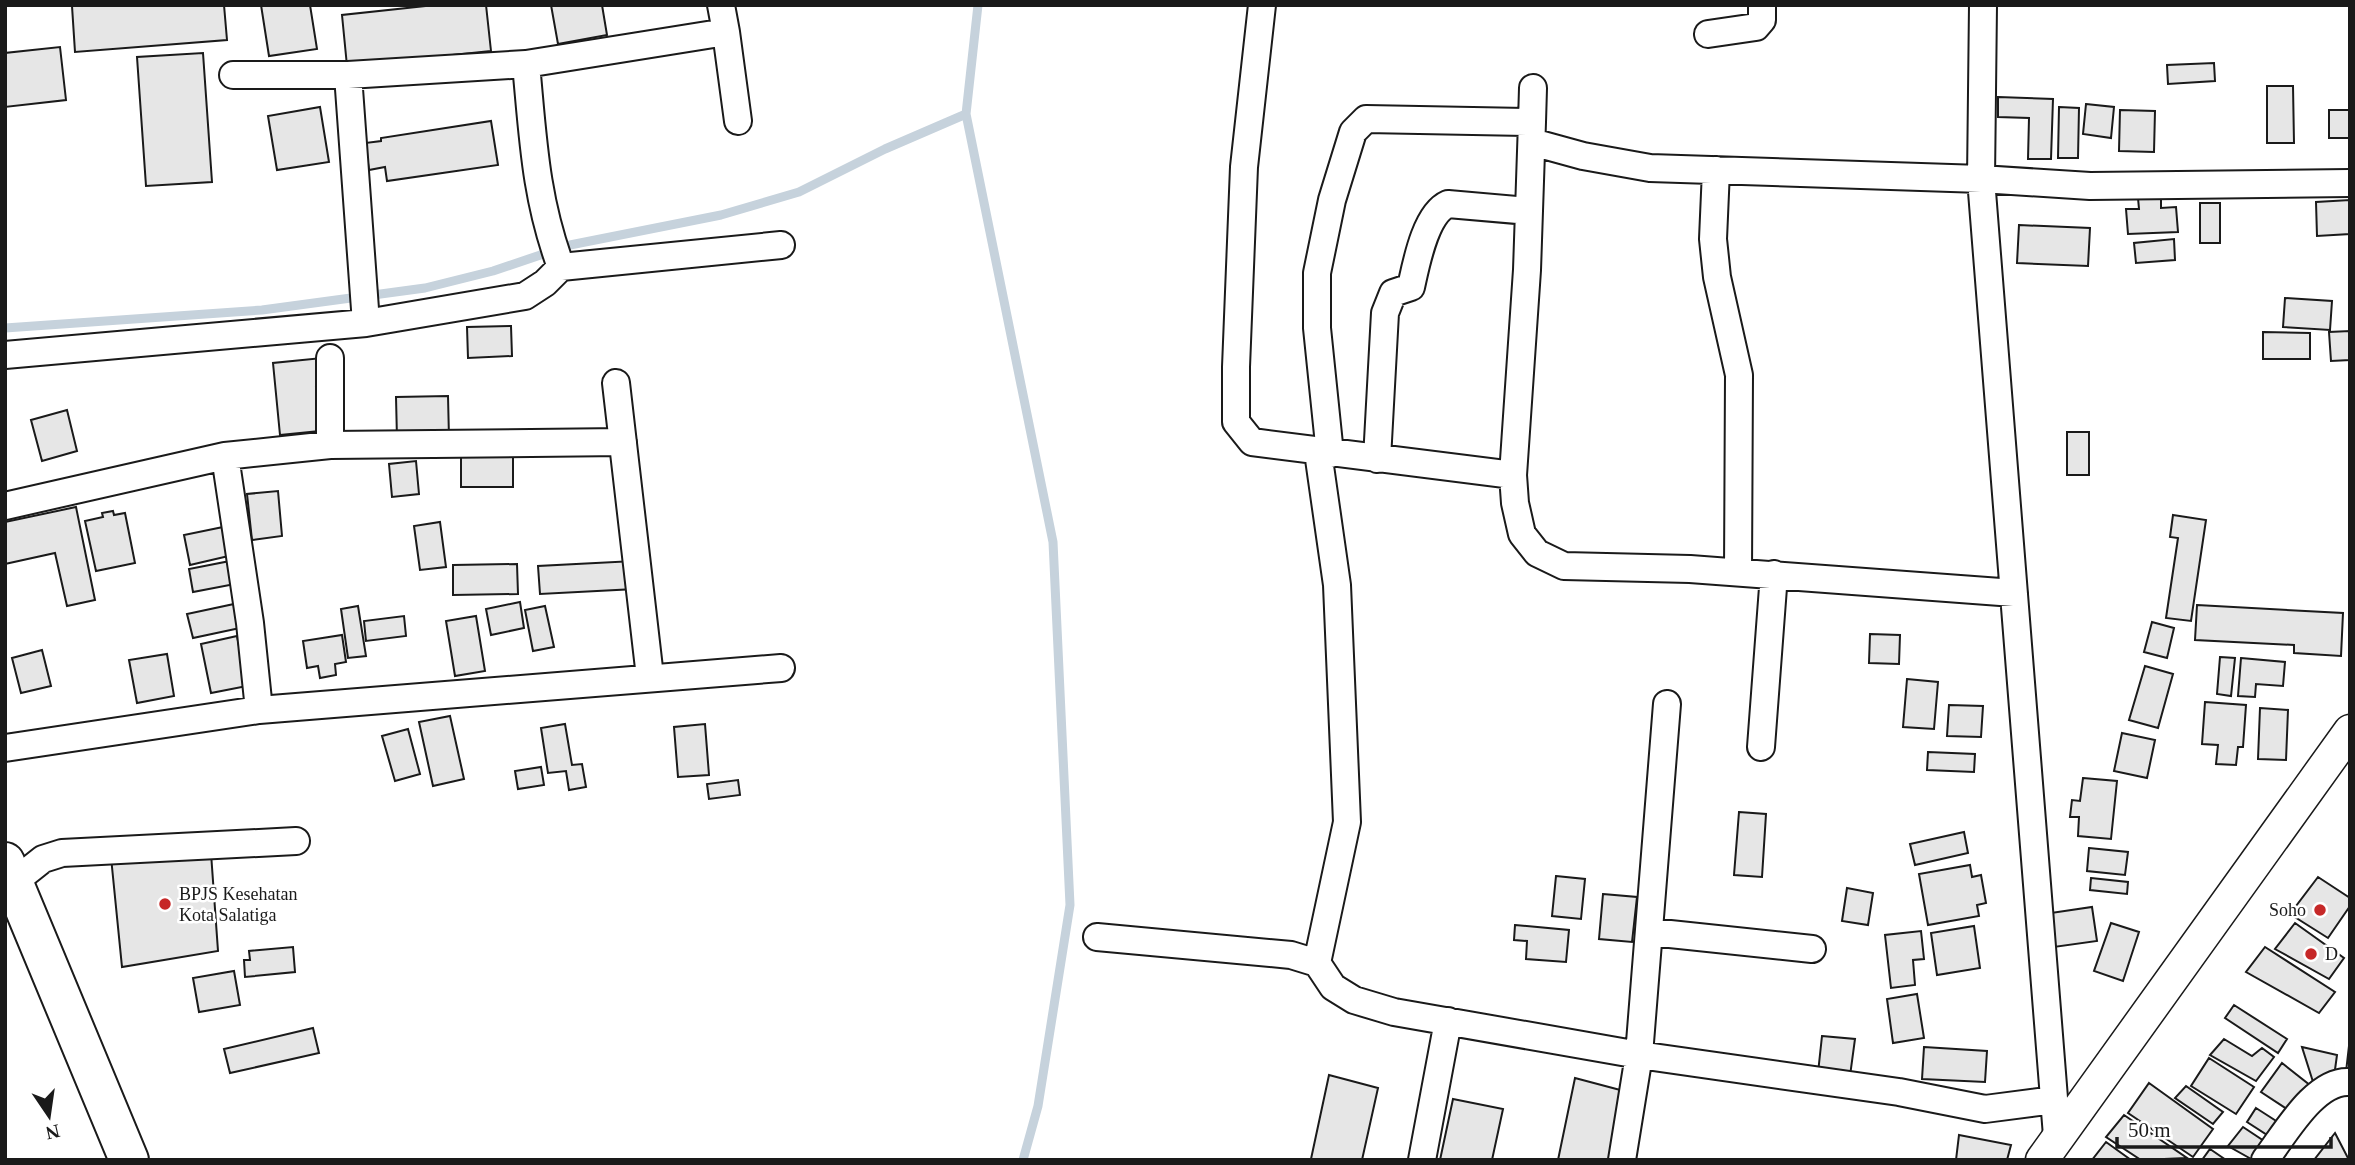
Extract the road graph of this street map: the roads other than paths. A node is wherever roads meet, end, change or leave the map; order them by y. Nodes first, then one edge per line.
1 (721, 5) edge
2 (1262, 5) edge
3 (1762, 5) edge
4 (1983, 5) edge
5 (726, 32) junction
6 (1708, 34) dead end
7 (526, 64) junction
8 (233, 75) dead end
9 (348, 75) junction
10 (1533, 88) dead end
11 (738, 121) dead end
12 (1532, 132) junction
13 (1716, 170) junction
14 (1981, 179) junction
15 (2350, 183) edge
16 (1528, 211) junction
17 (781, 245) dead end
18 (559, 260) junction
19 (365, 301) junction
20 (5, 355) edge
21 (330, 358) dead end
22 (616, 383) dead end
23 (623, 442) junction
24 (330, 445) junction
25 (1324, 453) junction
26 (225, 456) junction
27 (1377, 459) junction
28 (1513, 475) junction
29 (5, 506) edge
30 (1738, 572) junction
31 (1774, 574) junction
32 (2014, 593) junction
33 (781, 668) dead end
34 (650, 677) junction
35 (1667, 704) dead end
36 (259, 710) junction
37 (2350, 731) edge
38 (1761, 747) dead end
39 (5, 748) edge
40 (296, 841) dead end
41 (10, 872) edge
42 (1651, 932) junction
43 (1097, 937) dead end
44 (1812, 949) dead end
45 (1317, 964) junction
46 (1448, 1021) junction
47 (1639, 1055) junction
48 (2350, 1082) edge
49 (2054, 1100) junction
50 (2050, 1148) edge
51 (129, 1160) edge
52 (1422, 1160) edge
53 (1622, 1160) edge
54 (2265, 1160) edge

1 - 5 street
2 - 25 street
3 - 6 street
4 - 14 street
5 - 7 street
5 - 11 street
7 - 9 street
7 - 18 street
8 - 9 street
9 - 19 street
10 - 12 street
12 - 13 street
12 - 16 street
12 - 25 street
13 - 14 street
13 - 30 street
14 - 15 street
14 - 32 street
16 - 27 street
16 - 28 street
17 - 18 street
18 - 19 street
19 - 20 street
21 - 24 street
22 - 23 street
23 - 24 street
23 - 34 street
24 - 26 street
25 - 27 street
25 - 45 street
26 - 29 street
26 - 36 street
27 - 28 street
28 - 30 street
30 - 31 street
31 - 32 street
31 - 38 street
32 - 49 street
33 - 34 street
34 - 36 street
35 - 42 street
36 - 39 street
37 - 50 street
40 - 41 street
41 - 51 main road
42 - 44 street
42 - 47 street
43 - 45 street
45 - 46 street
46 - 47 street
46 - 52 street
47 - 49 street
47 - 53 street
48 - 54 street
49 - 50 street

